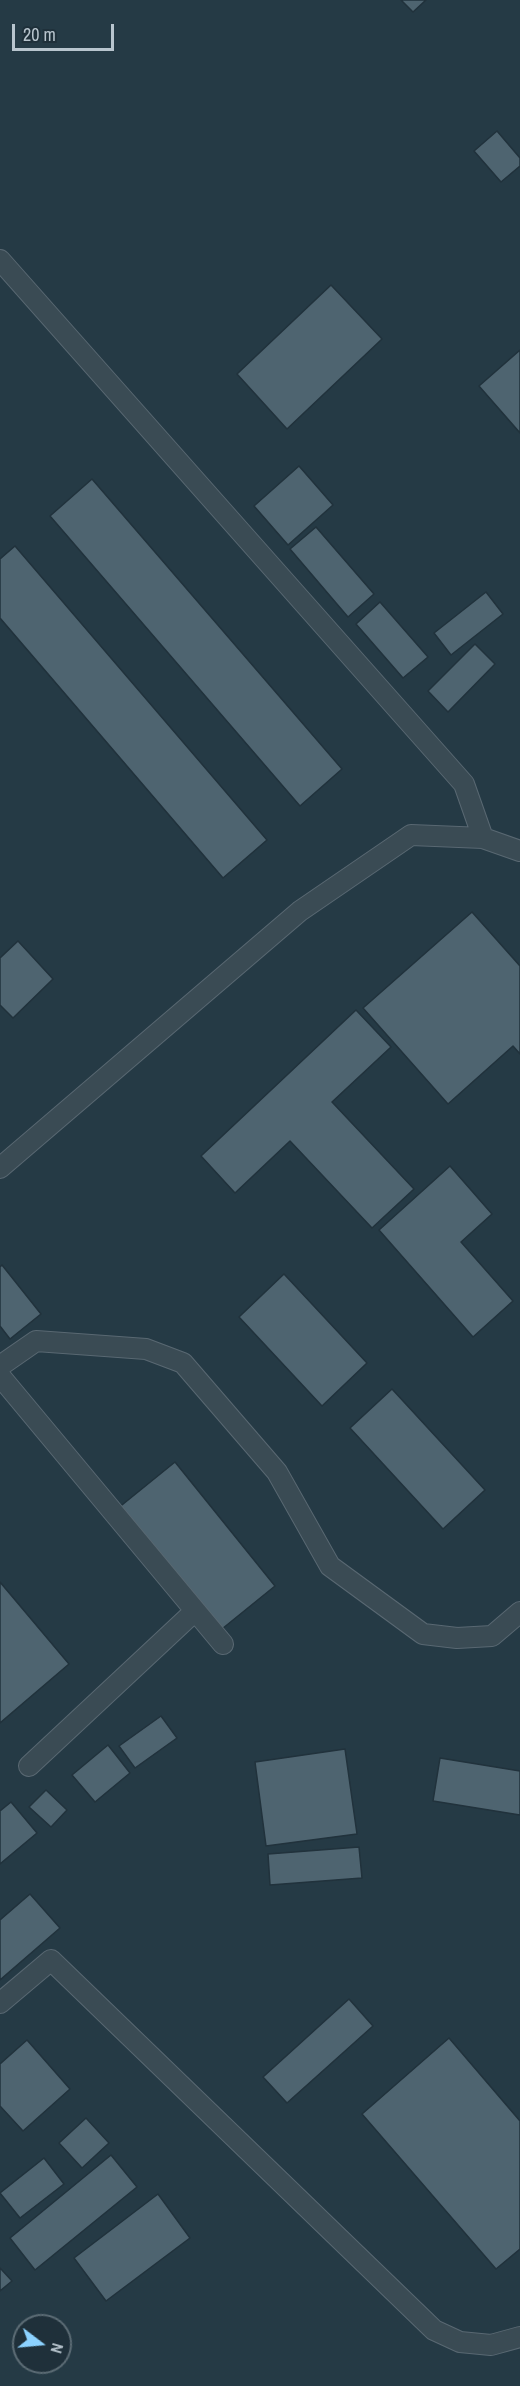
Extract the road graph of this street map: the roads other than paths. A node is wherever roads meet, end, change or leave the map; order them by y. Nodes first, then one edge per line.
1 (0, 260) edge
2 (483, 838) junction
3 (520, 851) edge
4 (0, 1168) edge
5 (0, 1366) edge
6 (0, 1376) edge
7 (195, 1611) junction
8 (520, 1612) edge
9 (223, 1644) dead end
10 (29, 1766) dead end
11 (0, 2002) edge
12 (520, 2337) edge

1 - 2 lane
2 - 3 lane
2 - 4 lane
5 - 8 lane
6 - 7 lane
7 - 9 lane
7 - 10 lane
11 - 12 lane

